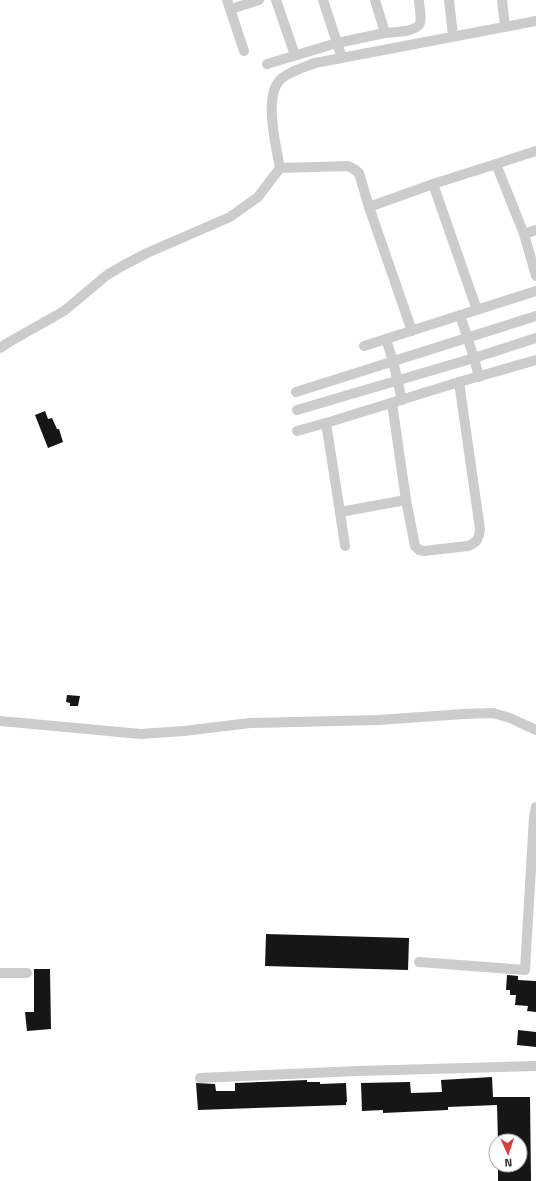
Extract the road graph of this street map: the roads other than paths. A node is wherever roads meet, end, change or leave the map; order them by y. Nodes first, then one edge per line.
1 (259, 0) edge
2 (276, 0) edge
3 (323, 0) edge
4 (375, 0) edge
5 (419, 0) edge
6 (449, 0) edge
7 (502, 0) edge
8 (229, 4) edge
9 (536, 21) edge
10 (505, 26) junction
11 (385, 33) junction
12 (453, 36) junction
13 (337, 43) junction
14 (244, 51) dead end
15 (294, 55) junction
16 (342, 58) junction
17 (267, 64) dead end
18 (536, 151) edge
19 (496, 164) junction
20 (280, 168) junction
21 (433, 184) junction
22 (369, 207) junction
23 (536, 230) edge
24 (524, 234) junction
25 (536, 276) edge
26 (536, 291) edge
27 (478, 310) junction
28 (460, 315) junction
29 (536, 316) edge
30 (412, 330) junction
31 (467, 338) junction
32 (536, 338) edge
33 (386, 339) junction
34 (364, 346) dead end
35 (0, 348) edge
36 (474, 358) junction
37 (536, 360) edge
38 (393, 361) junction
39 (479, 377) junction
40 (398, 381) junction
41 (459, 382) junction
42 (296, 392) dead end
43 (402, 400) junction
44 (392, 403) junction
45 (297, 410) dead end
46 (326, 423) junction
47 (296, 431) dead end
48 (406, 500) junction
49 (340, 512) junction
50 (345, 546) dead end
51 (0, 721) edge
52 (536, 730) edge
53 (535, 814) edge
54 (418, 962) dead end
55 (525, 970) junction
56 (536, 971) edge
57 (0, 973) edge
58 (28, 973) dead end
59 (536, 1066) edge
60 (200, 1078) dead end

1 - 8 street
2 - 15 street
3 - 13 street
4 - 11 street
5 - 11 street
6 - 12 street
7 - 10 street
8 - 14 street
9 - 10 street
10 - 12 street
11 - 13 street
12 - 16 street
13 - 15 street
13 - 16 street
15 - 17 street
16 - 20 street
18 - 19 street
19 - 21 street
19 - 24 street
20 - 22 street
20 - 35 street
21 - 22 street
21 - 27 street
22 - 30 street
23 - 24 street
24 - 25 street
26 - 27 street
27 - 28 street
28 - 30 street
28 - 31 street
29 - 31 street
30 - 33 street
31 - 36 street
31 - 38 street
32 - 36 street
33 - 34 street
33 - 38 street
36 - 39 street
36 - 40 street
37 - 39 street
38 - 40 street
38 - 42 street
39 - 41 street
40 - 43 street
40 - 45 street
41 - 43 street
41 - 48 street
43 - 44 street
44 - 46 street
44 - 48 street
46 - 47 street
46 - 49 street
48 - 49 street
49 - 50 street
51 - 52 street
53 - 55 street
54 - 55 street
55 - 56 street
57 - 58 street
59 - 60 street

